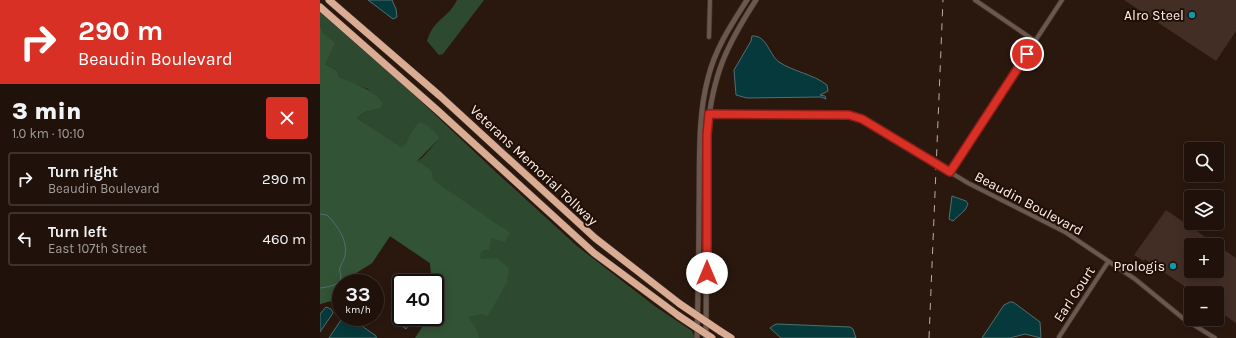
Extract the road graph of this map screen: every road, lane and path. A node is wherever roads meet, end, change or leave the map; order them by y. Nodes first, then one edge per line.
1 (328, 0) edge
2 (710, 0) edge
3 (747, 0) edge
4 (756, 0) edge
5 (975, 0) edge
6 (1062, 0) edge
7 (320, 7) edge
8 (709, 37) dead end
9 (1035, 41) junction
10 (702, 113) junction
11 (709, 114) junction
12 (950, 172) junction
13 (1108, 262) junction
14 (697, 338) edge
15 (706, 338) edge
16 (712, 338) edge
17 (731, 338) edge
18 (1059, 338) edge
19 (1215, 338) edge

1 - 17 highway, Veterans Memorial Tollway, bridge
2 - 8 street
3 - 10 street
4 - 11 street
5 - 9 street
6 - 9 street
7 - 16 highway, Veterans Memorial Tollway, bridge
9 - 12 street
10 - 11 street, Beaudin Boulevard
10 - 14 street
11 - 12 street, Beaudin Boulevard
11 - 15 street
12 - 13 street, Beaudin Boulevard
13 - 18 street, Earl Court
13 - 19 street, Beaudin Boulevard

